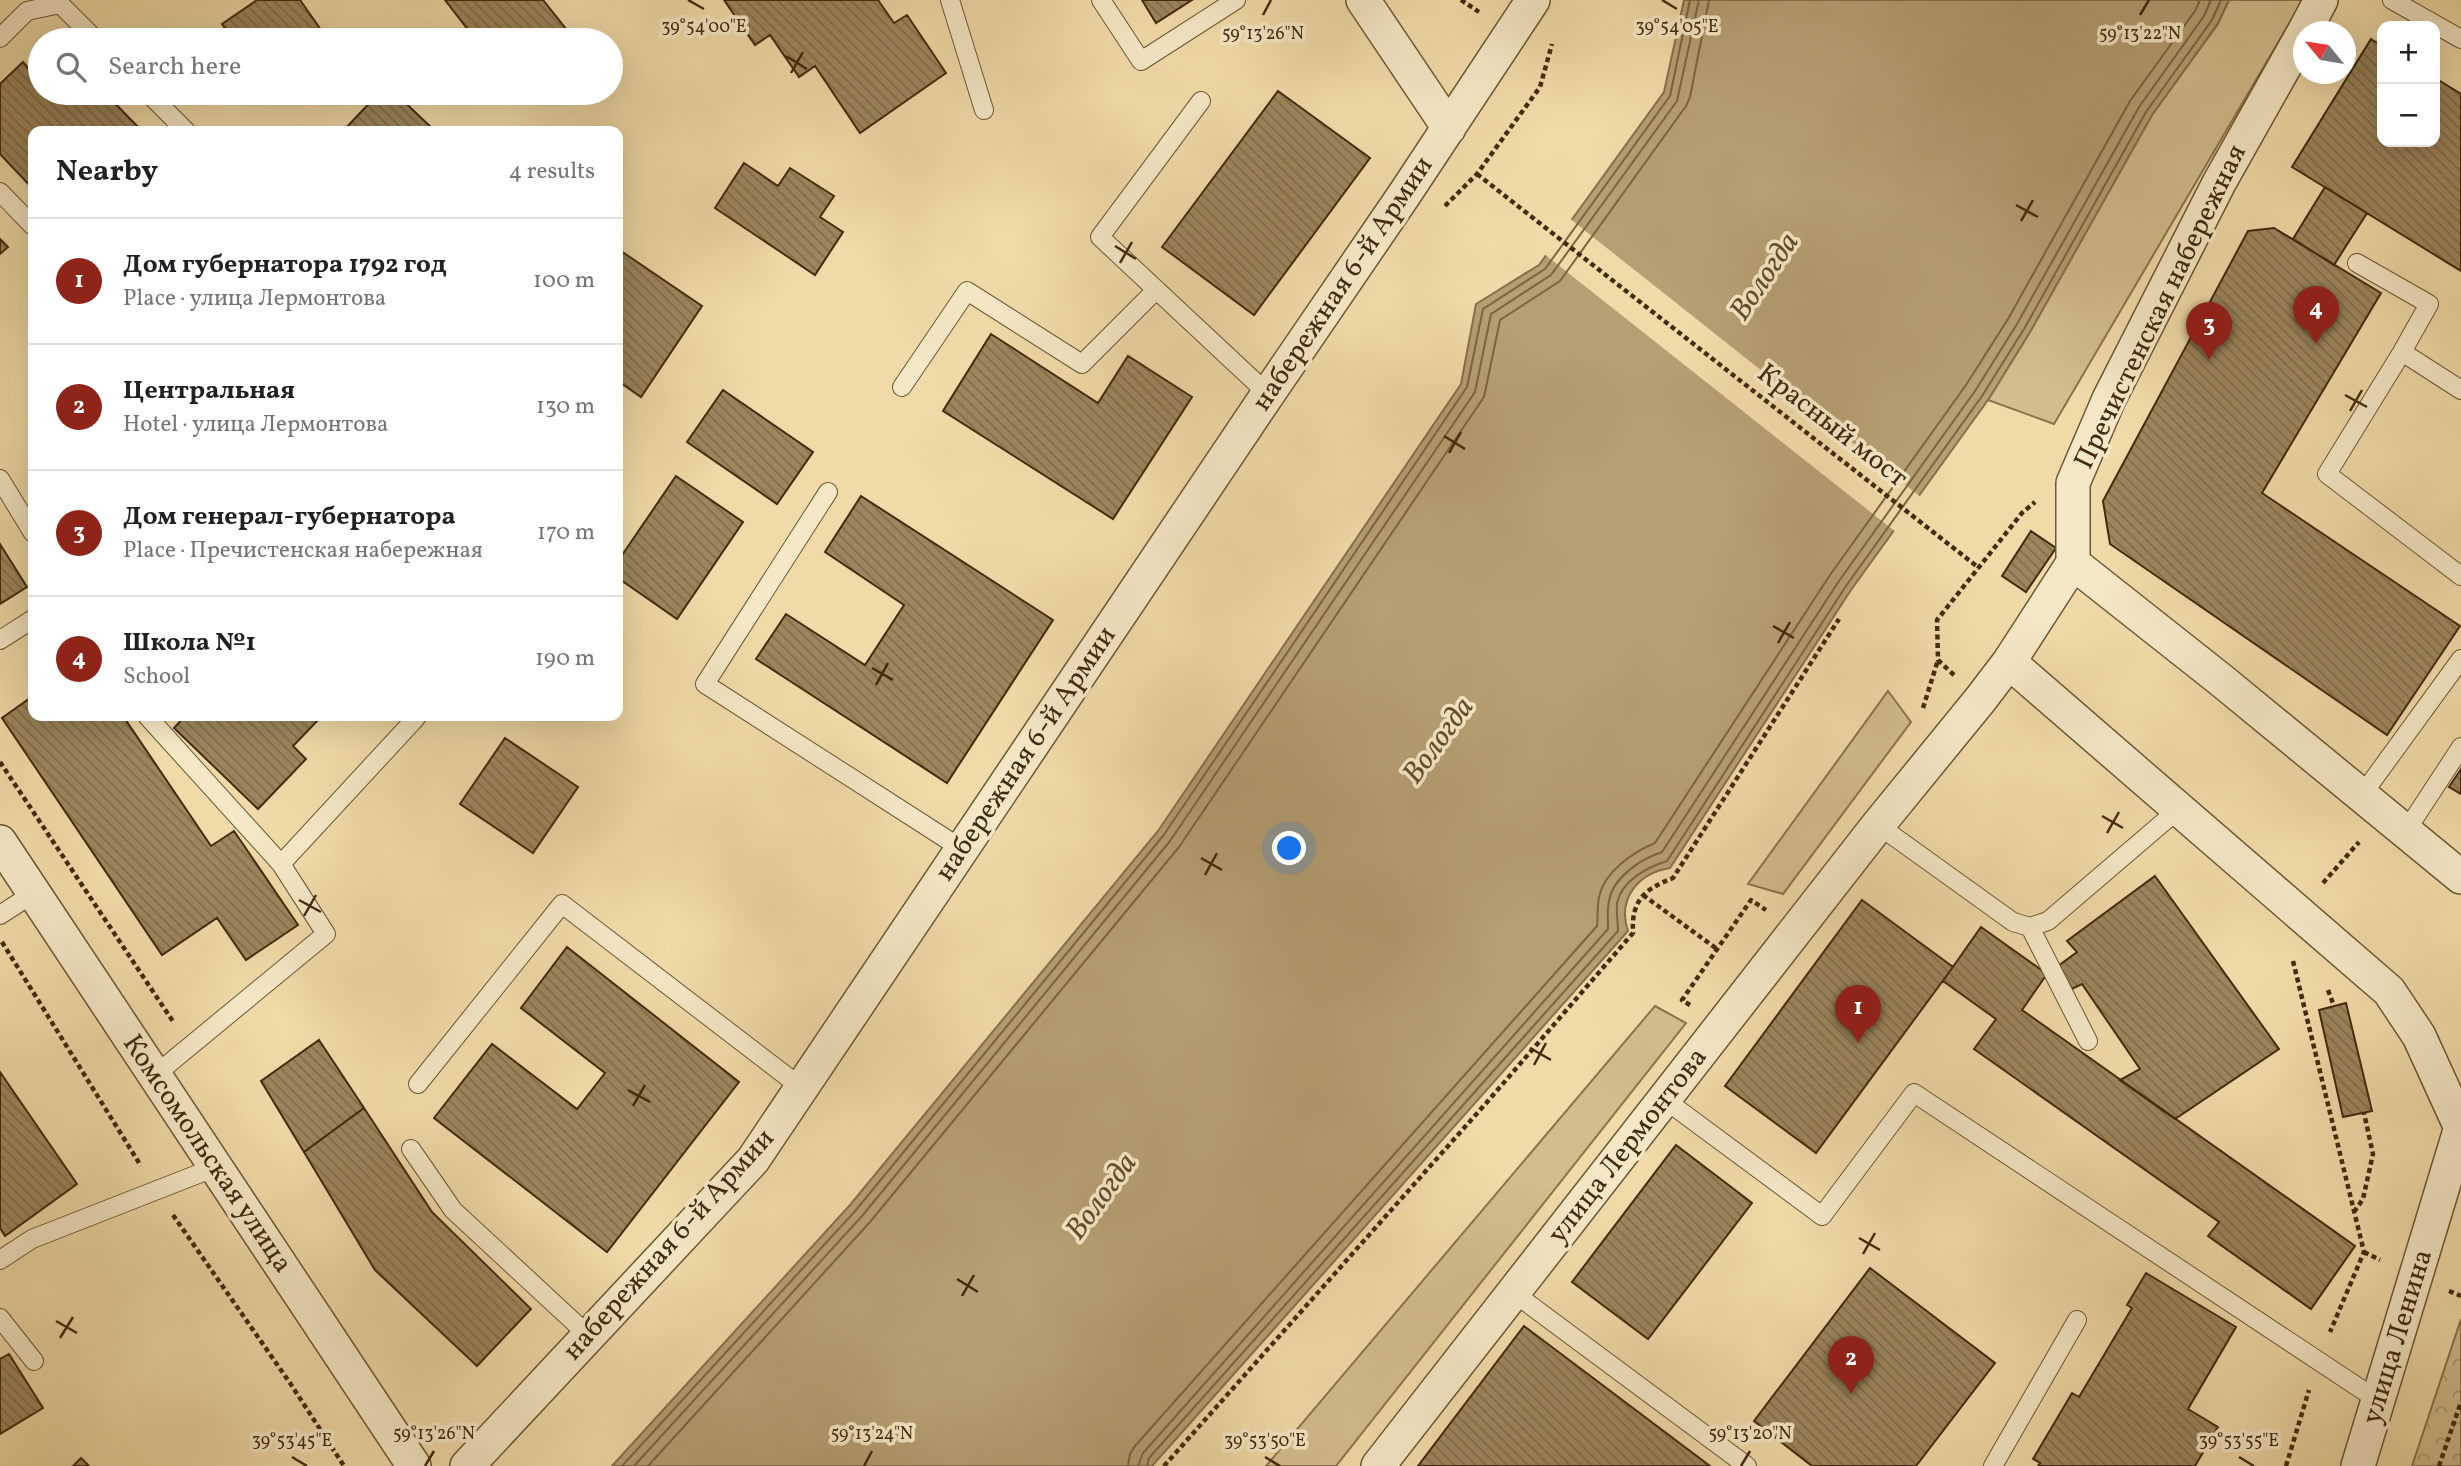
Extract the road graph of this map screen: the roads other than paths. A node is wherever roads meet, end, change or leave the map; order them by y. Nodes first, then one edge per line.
1 (950, 0) edge
2 (1101, 0) edge
3 (1236, 0) edge
4 (1363, 0) edge
5 (1533, 0) edge
6 (2321, 0) edge
7 (2392, 0) edge
8 (62, 2) edge
9 (22, 6) edge
10 (2310, 21) edge
11 (85, 28) edge
12 (0, 38) edge
13 (2461, 39) edge
14 (2293, 52) edge
15 (1201, 101) dead end
16 (160, 105) edge
17 (984, 110) dead end
18 (181, 126) edge
19 (1449, 128) junction
20 (0, 192) edge
21 (28, 221) edge
22 (2357, 263) dead end
23 (1156, 290) junction
24 (2402, 352) junction
25 (902, 387) dead end
26 (2461, 390) edge
27 (1268, 394) junction
28 (0, 479) edge
29 (828, 492) dead end
30 (28, 525) edge
31 (2073, 563) junction
32 (2461, 576) edge
33 (28, 622) edge
34 (0, 640) edge
35 (2461, 659) edge
36 (2009, 662) junction
37 (152, 721) edge
38 (413, 721) edge
39 (2461, 747) edge
40 (2179, 808) junction
41 (2384, 813) junction
42 (1878, 825) junction
43 (0, 842) edge
44 (962, 849) junction
45 (281, 864) junction
46 (2461, 877) edge
47 (34, 893) junction
48 (0, 915) edge
49 (2031, 927) junction
50 (2088, 1041) dead end
51 (155, 1075) junction
52 (418, 1084) dead end
53 (802, 1088) junction
54 (1664, 1099) junction
55 (2461, 1127) edge
56 (411, 1149) dead end
57 (216, 1167) junction
58 (0, 1260) edge
59 (1514, 1293) junction
60 (0, 1318) edge
61 (2077, 1320) dead end
62 (589, 1336) junction
63 (34, 1362) dead end
64 (2379, 1401) junction
65 (414, 1466) edge
66 (467, 1466) edge
67 (1378, 1466) edge
68 (1747, 1466) edge
69 (1993, 1466) edge
70 (2358, 1466) edge

1 - 17 lane
2 - 3 lane
4 - 19 street
5 - 19 street, набережная 6-й Армии
6 - 10 street, Пречистенская набережная
7 - 13 lane
8 - 9 lane
8 - 11 lane
9 - 12 lane
14 - 31 street, Пречистенская набережная
15 - 23 lane
16 - 18 lane
19 - 27 street, набережная 6-й Армии
20 - 21 lane
22 - 24 lane
23 - 25 lane
23 - 27 lane
24 - 26 lane
24 - 32 lane
27 - 44 street, набережная 6-й Армии
28 - 30 lane
29 - 44 lane
31 - 36 street
31 - 41 street
33 - 34 lane
35 - 41 lane
36 - 40 street
36 - 42 street, улица Лермонтова
37 - 45 lane
38 - 45 lane
39 - 41 lane
40 - 49 lane
40 - 55 street
41 - 46 street
42 - 49 lane
42 - 54 street, улица Лермонтова
43 - 47 street, Комсомольская улица
44 - 53 street, набережная 6-й Армии
45 - 51 lane
47 - 48 lane
47 - 51 street, Комсомольская улица
49 - 50 lane
51 - 57 street, Комсомольская улица
52 - 53 lane
53 - 62 street, набережная 6-й Армии
54 - 59 street, улица Лермонтова
54 - 64 lane
55 - 64 street, улица Ленина
56 - 62 lane
57 - 58 lane
57 - 65 street, Комсомольская улица
59 - 67 street, улица Лермонтова
59 - 68 lane
60 - 63 lane
61 - 69 lane
62 - 66 street, набережная 6-й Армии
64 - 70 street, улица Ленина

